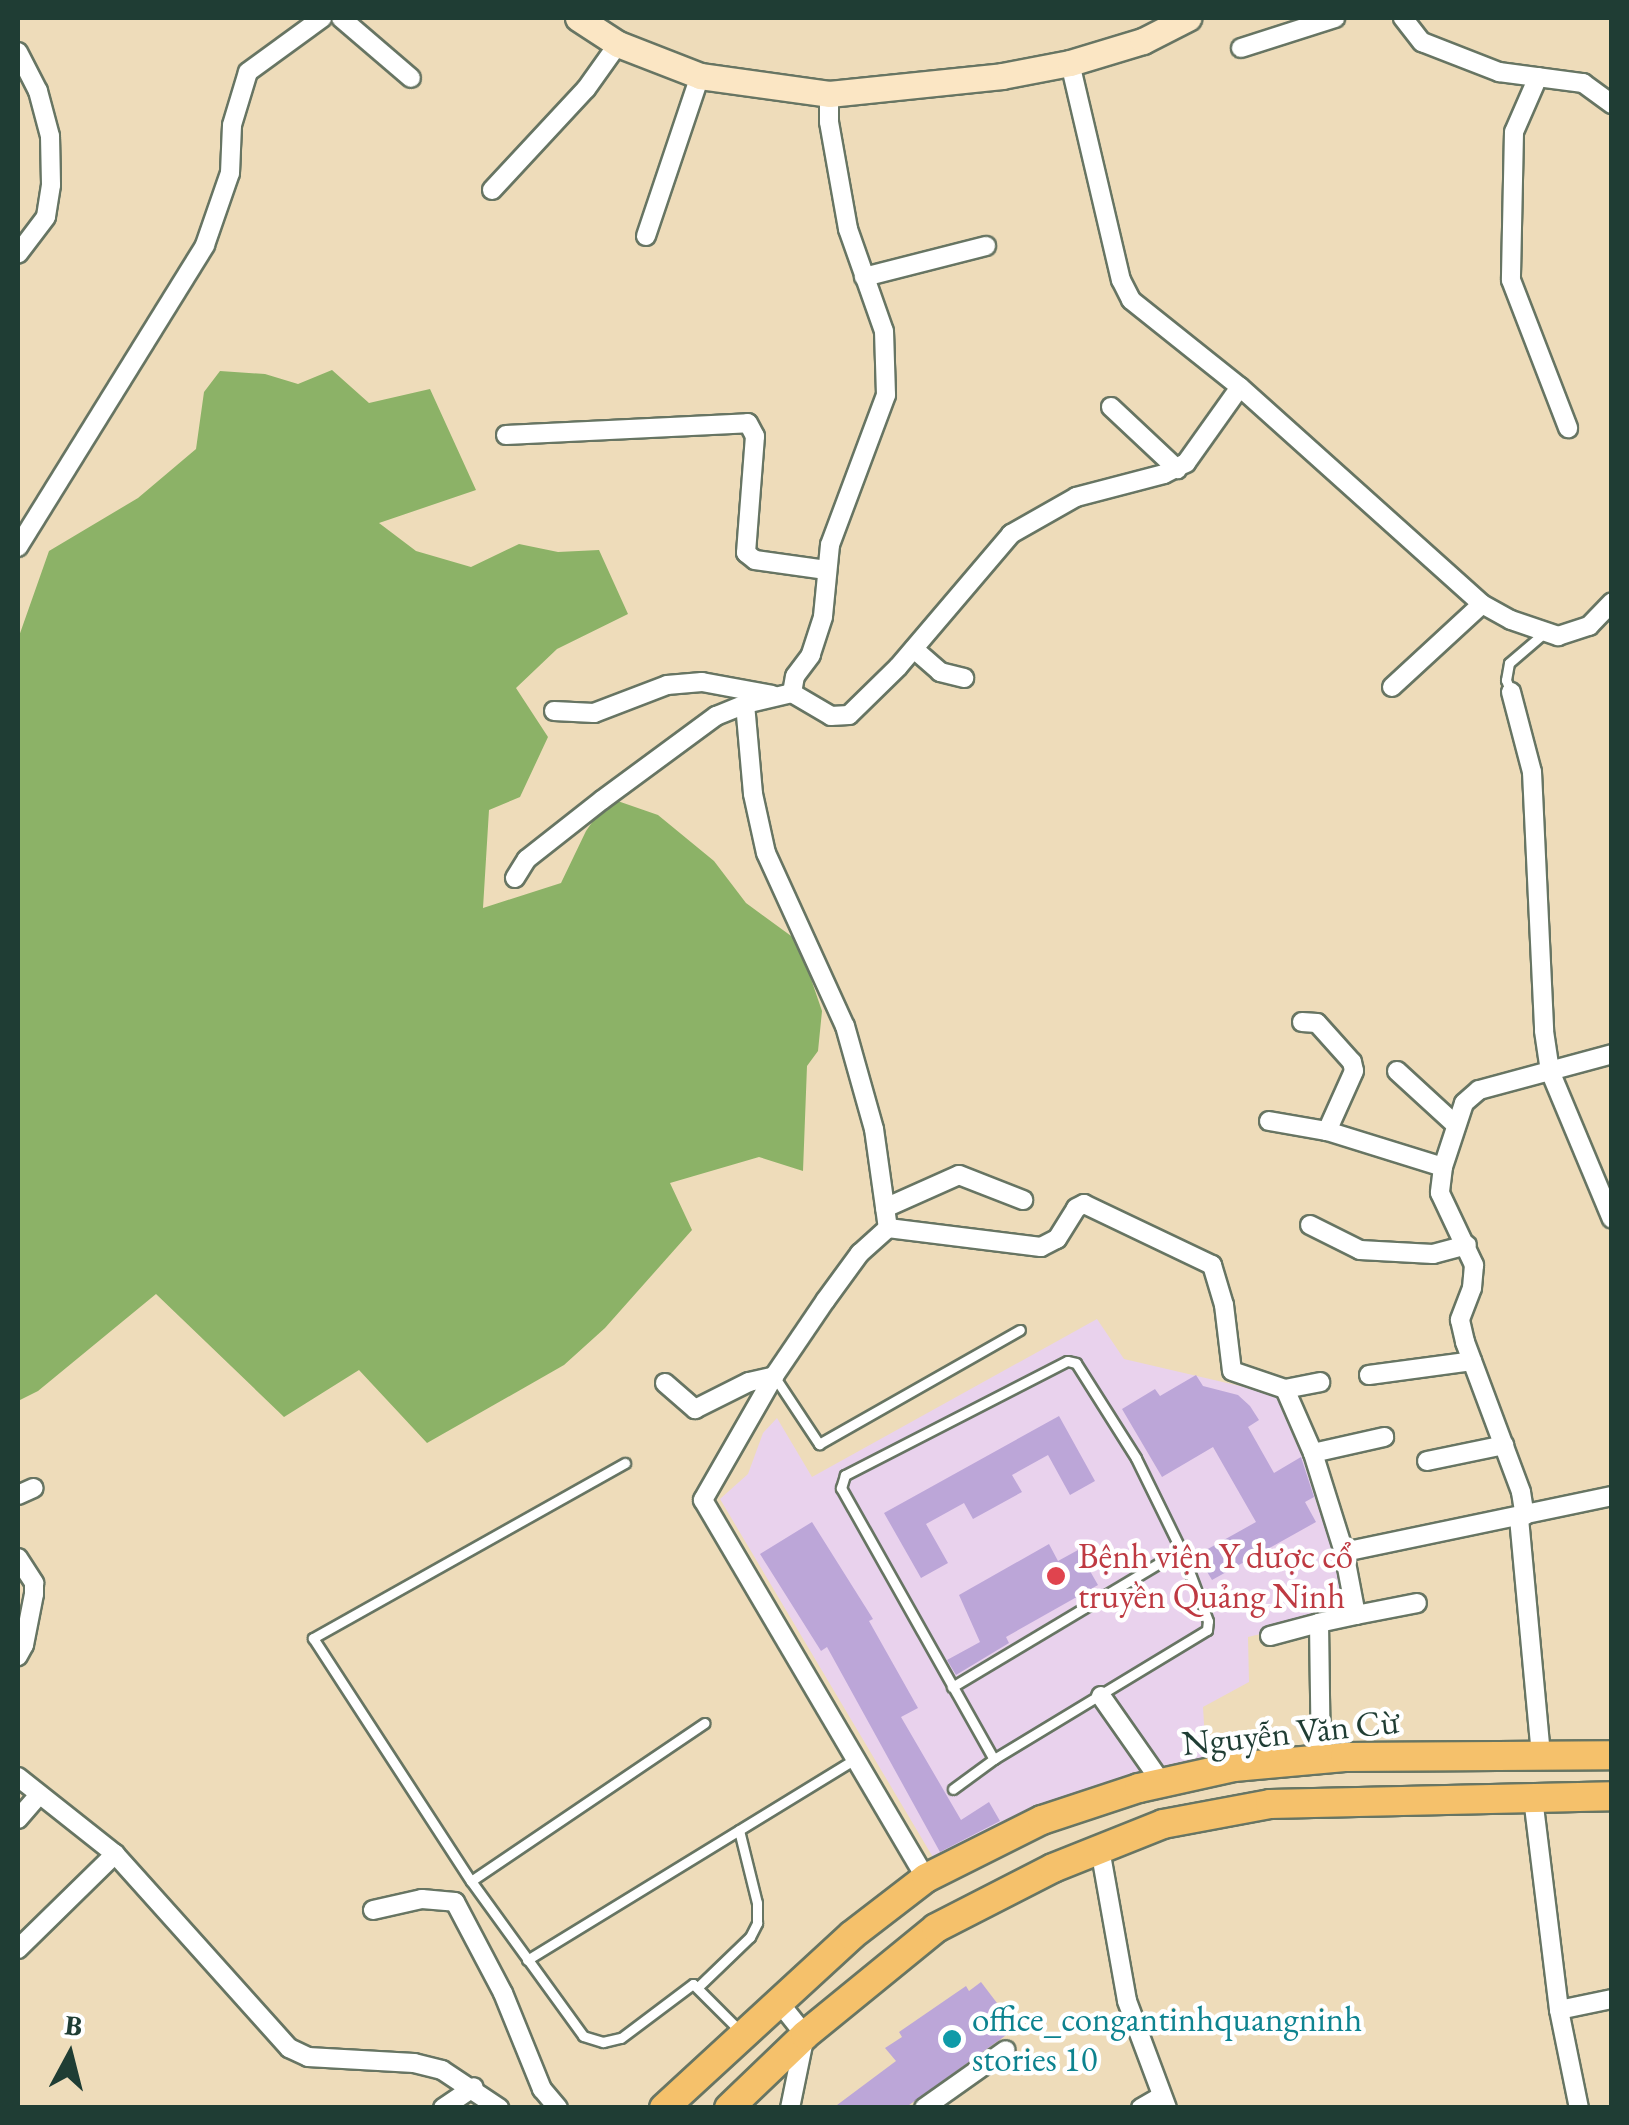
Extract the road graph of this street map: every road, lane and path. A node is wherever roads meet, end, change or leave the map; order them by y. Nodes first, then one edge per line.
1 (322, 18) edge
2 (341, 18) edge
3 (578, 18) edge
4 (1188, 18) edge
5 (1335, 18) edge
6 (1402, 18) edge
7 (618, 44) junction
8 (1241, 48) dead end
9 (18, 52) edge
10 (1070, 63) junction
11 (700, 76) junction
12 (1538, 77) junction
13 (411, 78) dead end
14 (829, 94) junction
15 (1612, 104) edge
16 (492, 190) dead end
17 (646, 236) dead end
18 (986, 246) dead end
19 (19, 248) edge
20 (864, 277) junction
21 (1240, 387) junction
22 (1111, 407) dead end
23 (1568, 428) dead end
24 (506, 435) dead end
25 (1177, 469) junction
26 (18, 547) edge
27 (826, 570) junction
28 (1612, 602) edge
29 (1482, 604) junction
30 (1544, 633) junction
31 (914, 648) junction
32 (964, 678) dead end
33 (1392, 687) dead end
34 (1512, 692) joint
35 (792, 693) junction
36 (772, 696) junction
37 (745, 704) junction
38 (554, 711) dead end
39 (515, 878) dead end
40 (1302, 1022) dead end
41 (1612, 1054) edge
42 (1397, 1071) dead end
43 (1550, 1072) junction
44 (1269, 1121) dead end
45 (1456, 1126) junction
46 (1327, 1132) junction
47 (1442, 1167) junction
48 (1023, 1200) dead end
49 (885, 1208) junction
50 (1612, 1219) edge
51 (1310, 1225) dead end
52 (888, 1228) junction
53 (1466, 1245) junction
54 (1020, 1330) dead end
55 (1472, 1361) junction
56 (1369, 1374) dead end
57 (774, 1376) junction
58 (1320, 1382) dead end
59 (665, 1383) dead end
60 (1285, 1390) junction
61 (1384, 1437) dead end
62 (1504, 1445) junction
63 (1312, 1453) junction
64 (1427, 1461) dead end
65 (625, 1463) dead end
66 (1612, 1496) edge
67 (1522, 1517) junction
68 (1181, 1550) junction
69 (1344, 1552) junction
70 (18, 1558) edge
71 (1416, 1603) dead end
72 (1356, 1615) junction
73 (1320, 1624) junction
74 (1270, 1636) dead end
75 (18, 1656) edge
76 (952, 1687) junction
77 (1101, 1696) junction
78 (704, 1723) dead end
79 (1612, 1755) edge
80 (1542, 1756) junction
81 (856, 1759) junction
82 (994, 1759) junction
83 (1321, 1759) junction
84 (18, 1777) edge
85 (1162, 1783) junction
86 (953, 1788) dead end
87 (39, 1795) junction
88 (1612, 1796) edge
89 (1533, 1798) junction
90 (18, 1819) edge
91 (740, 1830) junction
92 (1100, 1849) junction
93 (115, 1854) junction
94 (926, 1878) junction
95 (470, 1881) junction
96 (372, 1910) dead end
97 (18, 1949) edge
98 (527, 1960) junction
99 (698, 1987) junction
100 (1612, 1999) edge
101 (778, 2001) junction
102 (1559, 2010) junction
103 (742, 2033) junction
104 (805, 2035) junction
105 (1006, 2050) dead end
106 (474, 2088) junction
107 (1165, 2102) edge
108 (443, 2108) edge
109 (499, 2108) edge
110 (558, 2108) edge
111 (664, 2108) edge
112 (729, 2108) edge
113 (790, 2108) edge
114 (924, 2108) edge
115 (1140, 2108) edge
116 (1579, 2108) edge

1 - 26 street
2 - 13 street
3 - 7 main road
4 - 10 main road
5 - 8 street
6 - 12 street
7 - 11 main road
7 - 16 street
9 - 19 street
10 - 14 main road
10 - 21 street
11 - 14 main road
11 - 17 street
12 - 15 street
12 - 23 street
14 - 20 street
18 - 20 street
20 - 27 street
21 - 25 street
21 - 29 street
22 - 25 street
24 - 27 street
25 - 31 street
27 - 35 street
28 - 30 street
29 - 30 street
29 - 33 street
30 - 34 lane
31 - 32 street
31 - 35 street
34 - 43 street
35 - 36 street
36 - 37 street
36 - 38 street
37 - 39 street
37 - 49 street
40 - 46 street
41 - 43 street
42 - 45 street
43 - 45 street
43 - 50 street
44 - 46 street
45 - 47 street
46 - 47 street
47 - 53 street
48 - 49 street
49 - 52 street
51 - 53 street
52 - 57 street
52 - 60 street
53 - 55 street
54 - 57 lane
55 - 56 street
55 - 62 street
57 - 59 street
57 - 81 street
58 - 60 street
60 - 63 street
61 - 63 street
62 - 64 street
62 - 67 street
63 - 69 street
65 - 95 lane
66 - 67 street
67 - 69 street
67 - 80 street
68 - 76 lane
68 - 76 lane
68 - 77 lane
69 - 72 street
70 - 75 street
71 - 72 street
72 - 73 street
73 - 74 street
73 - 83 street
76 - 82 lane
77 - 82 lane
77 - 85 street
78 - 95 lane
79 - 80 main road, Nguyễn Văn Cừ
80 - 83 main road, Nguyễn Văn Cừ
81 - 91 lane
81 - 94 street
82 - 86 lane
83 - 85 main road, Nguyễn Văn Cừ
84 - 87 street
85 - 94 main road, Nguyễn Văn Cừ
87 - 90 street
87 - 93 street
88 - 89 main road, Nguyễn Văn Cừ
89 - 92 main road, Nguyễn Văn Cừ
89 - 102 street
91 - 98 lane
91 - 99 lane
92 - 104 main road, Nguyễn Văn Cừ
92 - 107 street
93 - 97 street
93 - 106 street
94 - 101 main road, Nguyễn Văn Cừ
95 - 98 lane
96 - 110 street
98 - 99 lane
99 - 103 lane
100 - 102 street
101 - 103 main road, Nguyễn Văn Cừ
101 - 104 street
102 - 116 street
103 - 111 main road, Nguyễn Văn Cừ
104 - 112 main road, Nguyễn Văn Cừ
104 - 113 street
105 - 114 street
106 - 108 street
106 - 109 street
107 - 115 street

